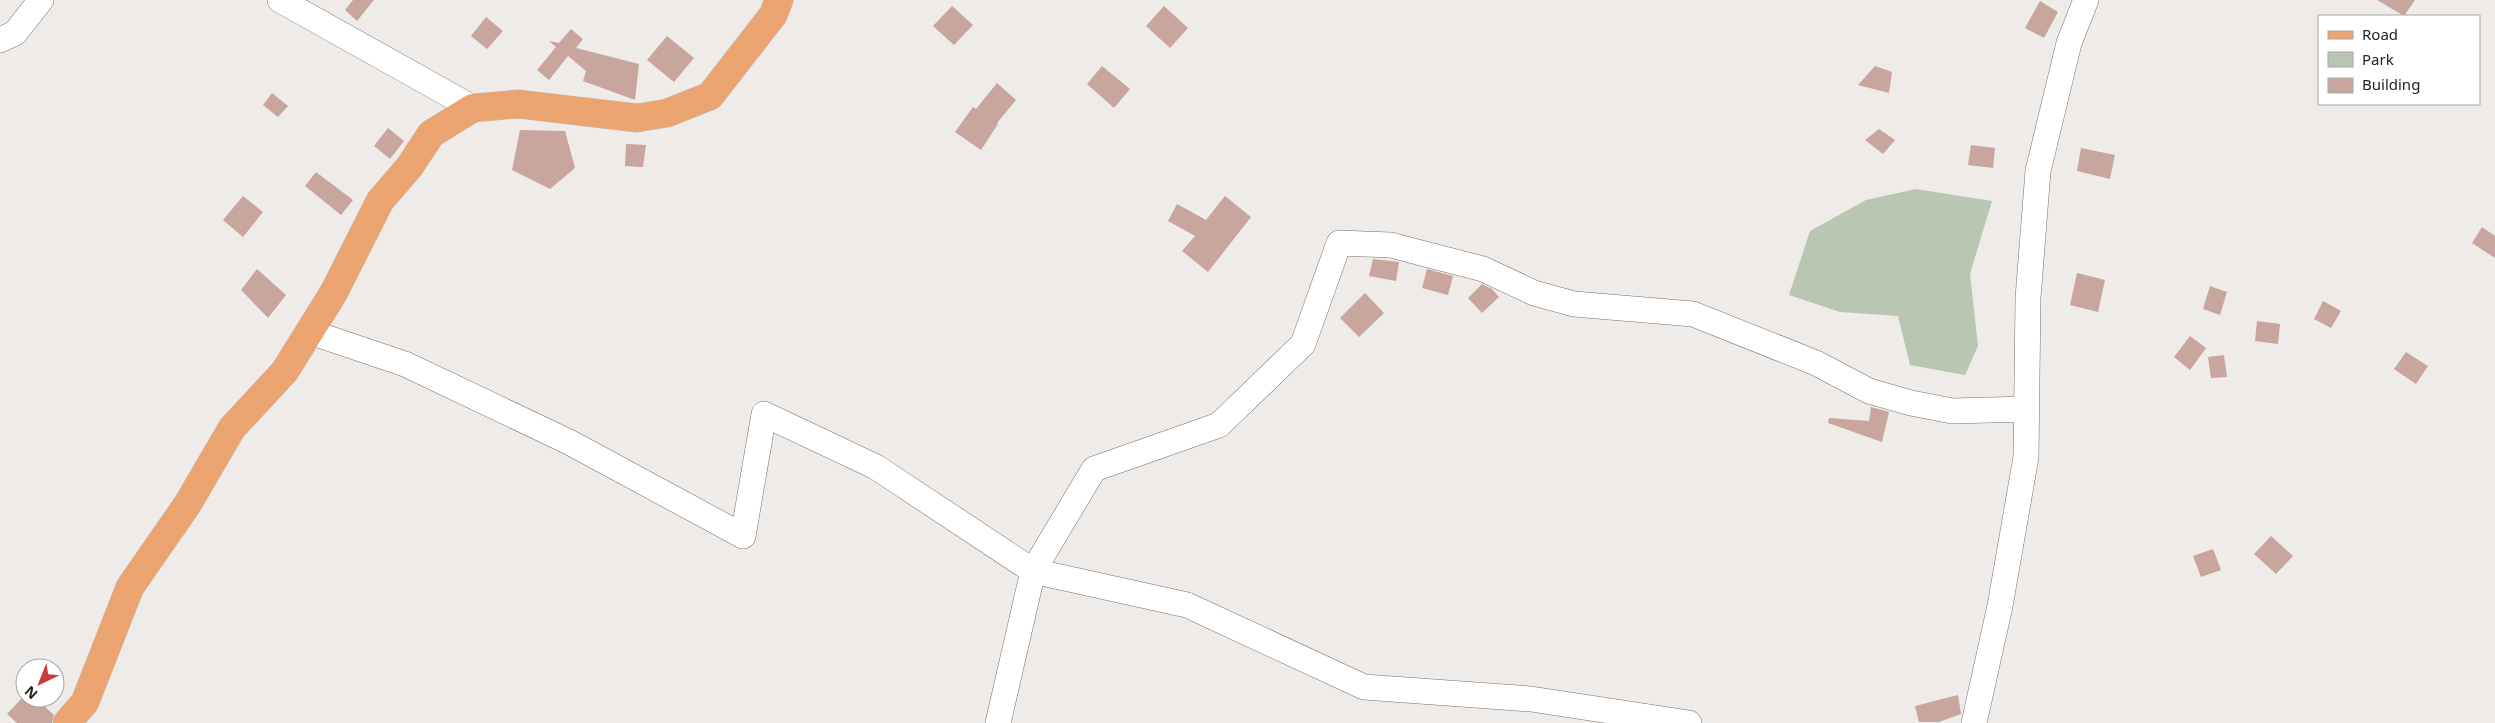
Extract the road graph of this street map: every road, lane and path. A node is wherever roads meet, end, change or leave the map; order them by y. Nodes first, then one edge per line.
1 (41, 0) edge
2 (280, 0) edge
3 (779, 0) edge
4 (2086, 0) edge
5 (0, 40) edge
6 (473, 108) junction
7 (310, 332) junction
8 (2027, 410) junction
9 (1033, 571) junction
10 (67, 723) edge
11 (998, 723) edge
12 (1689, 723) edge
13 (1974, 723) edge

1 - 5 street
2 - 6 street
3 - 6 main road
4 - 8 street
6 - 7 main road
7 - 9 street
7 - 10 main road
8 - 9 street
8 - 13 street
9 - 11 street
9 - 12 street

